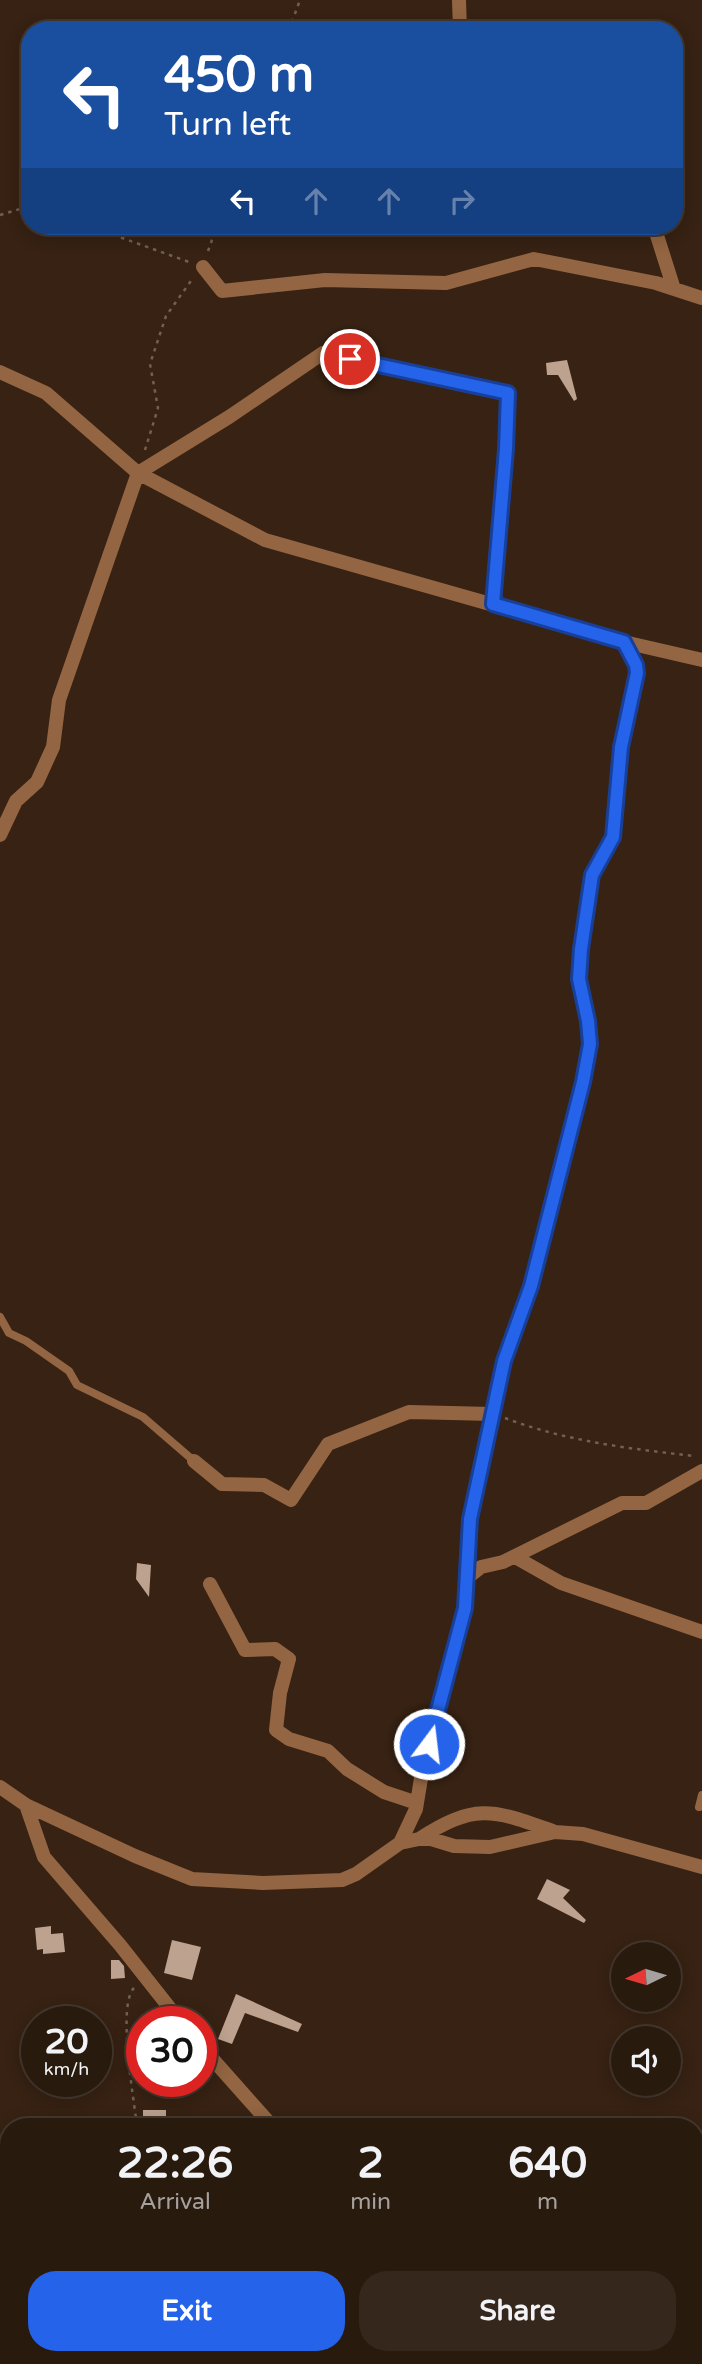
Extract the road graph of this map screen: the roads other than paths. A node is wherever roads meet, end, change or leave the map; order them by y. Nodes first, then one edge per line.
1 (459, 0) edge
2 (460, 21) edge
3 (657, 235) edge
4 (202, 267) road end
5 (674, 289) junction
6 (702, 298) edge
7 (0, 372) edge
8 (138, 473) junction
9 (493, 604) junction
10 (624, 642) junction
11 (702, 660) edge
12 (2, 826) edge
13 (0, 1317) edge
14 (492, 1413) junction
15 (194, 1461) joint
16 (702, 1471) edge
17 (515, 1557) junction
18 (467, 1578) junction
19 (210, 1584) dead end
20 (702, 1632) edge
21 (0, 1787) edge
22 (702, 1795) edge
23 (417, 1802) junction
24 (26, 1805) junction
25 (699, 1807) dead end
26 (555, 1832) junction
27 (419, 1839) junction
28 (400, 1843) junction
29 (702, 1867) edge
30 (167, 2006) edge
31 (217, 2064) edge
32 (265, 2118) edge

1 - 2 street
3 - 5 street
4 - 5 street
5 - 6 street
7 - 8 street
8 - 9 street
8 - 9 street
8 - 12 street
9 - 10 street
10 - 11 street
10 - 14 street
13 - 15 lane
14 - 15 street
14 - 18 street
16 - 17 street
17 - 18 street
17 - 20 street
18 - 23 street
19 - 23 street
21 - 24 street
22 - 25 lane
23 - 28 street
24 - 28 street
24 - 30 street
26 - 27 street
26 - 27 street
26 - 29 street
27 - 28 street
31 - 32 street

